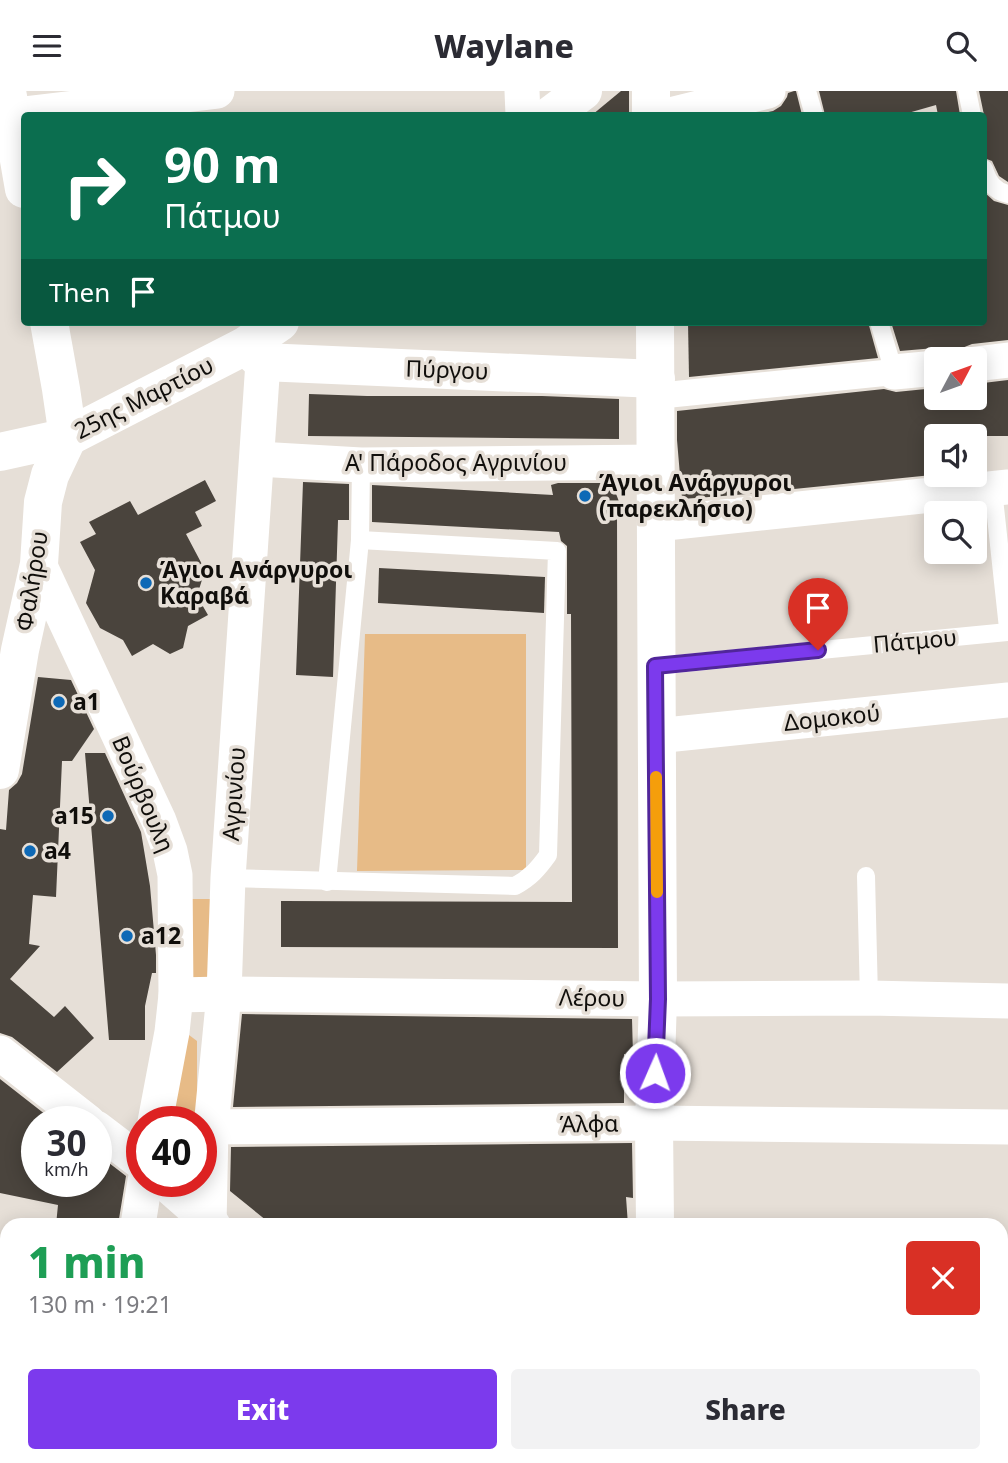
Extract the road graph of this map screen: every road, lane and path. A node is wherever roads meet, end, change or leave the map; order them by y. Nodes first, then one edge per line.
1 (217, 91) edge
2 (522, 91) edge
3 (583, 91) edge
4 (652, 91) edge
5 (768, 91) edge
6 (807, 91) edge
7 (967, 91) edge
8 (121, 96) edge
9 (6, 108) edge
10 (523, 112) edge
11 (555, 112) edge
12 (651, 112) edge
13 (682, 112) edge
14 (813, 112) edge
15 (971, 112) edge
16 (21, 176) edge
17 (987, 179) edge
18 (1008, 194) edge
19 (50, 326) edge
20 (277, 326) edge
21 (655, 326) edge
22 (880, 326) edge
23 (254, 354) junction
24 (1008, 360) edge
25 (987, 363) edge
26 (924, 369) edge
27 (894, 372) junction
28 (656, 387) junction
29 (68, 437) junction
30 (0, 452) edge
31 (258, 459) junction
32 (655, 462) junction
33 (361, 465) junction
34 (1000, 488) edge
35 (656, 524) junction
36 (360, 540) junction
37 (39, 564) junction
38 (1008, 630) edge
39 (10, 654) edge
40 (655, 666) junction
41 (1008, 700) edge
42 (656, 736) junction
43 (0, 770) edge
44 (175, 875) junction
45 (866, 876) dead end
46 (228, 878) junction
47 (327, 882) junction
48 (224, 994) junction
49 (176, 995) junction
50 (869, 997) junction
51 (658, 999) junction
52 (1008, 1001) edge
53 (0, 1053) edge
54 (68, 1106) edge
55 (158, 1106) edge
56 (213, 1106) edge
57 (654, 1123) junction
58 (217, 1127) edge
59 (1008, 1127) edge
60 (112, 1140) edge
61 (126, 1151) edge
62 (142, 1197) edge
63 (180, 1197) edge
64 (210, 1197) edge
65 (139, 1218) edge
66 (203, 1218) edge
67 (210, 1218) edge
68 (654, 1218) edge

1 - 8 street
2 - 10 street
3 - 11 street
4 - 12 street
5 - 13 street
6 - 14 lane
7 - 15 lane
8 - 9 street
9 - 16 street
17 - 18 lane
19 - 29 street
20 - 23 street, 25ης Μαρτίου
21 - 28 street
22 - 27 lane
23 - 28 street, Πύργου
23 - 29 street, 25ης Μαρτίου
23 - 31 street, Αγρινίου
24 - 25 street
26 - 27 street, Πύργου
27 - 28 street, Πύργου
28 - 32 street
29 - 30 street, 25ης Μαρτίου
29 - 37 street, Φαλήρου
31 - 33 street, Α' Πάροδος Αγρινίου
31 - 46 street, Αγρινίου
32 - 33 street, Α' Πάροδος Αγρινίου
32 - 35 street
33 - 36 lane
34 - 35 street
34 - 38 lane
35 - 40 street
36 - 47 lane
36 - 47 lane
37 - 39 street, Φαλήρου
37 - 44 street, Βούρβουλη
38 - 40 lane, Πάτμου
39 - 43 street, Φαλήρου
40 - 42 street
41 - 42 street, Δομοκού
42 - 51 street
44 - 46 street
44 - 49 street, Βούρβουλη
45 - 50 lane
46 - 47 lane
46 - 48 street, Αγρινίου
48 - 49 street, Λέρου
48 - 51 street, Λέρου
48 - 56 street, Αγρινίου
49 - 55 street, Βούρβουλη
50 - 51 street, Λέρου
50 - 52 street, Λέρου
51 - 57 street
53 - 54 street
57 - 58 street, Άλφα
57 - 59 street, Άλφα
57 - 68 street
60 - 61 street
62 - 65 street
63 - 66 street
64 - 67 street, Αγρινίου

